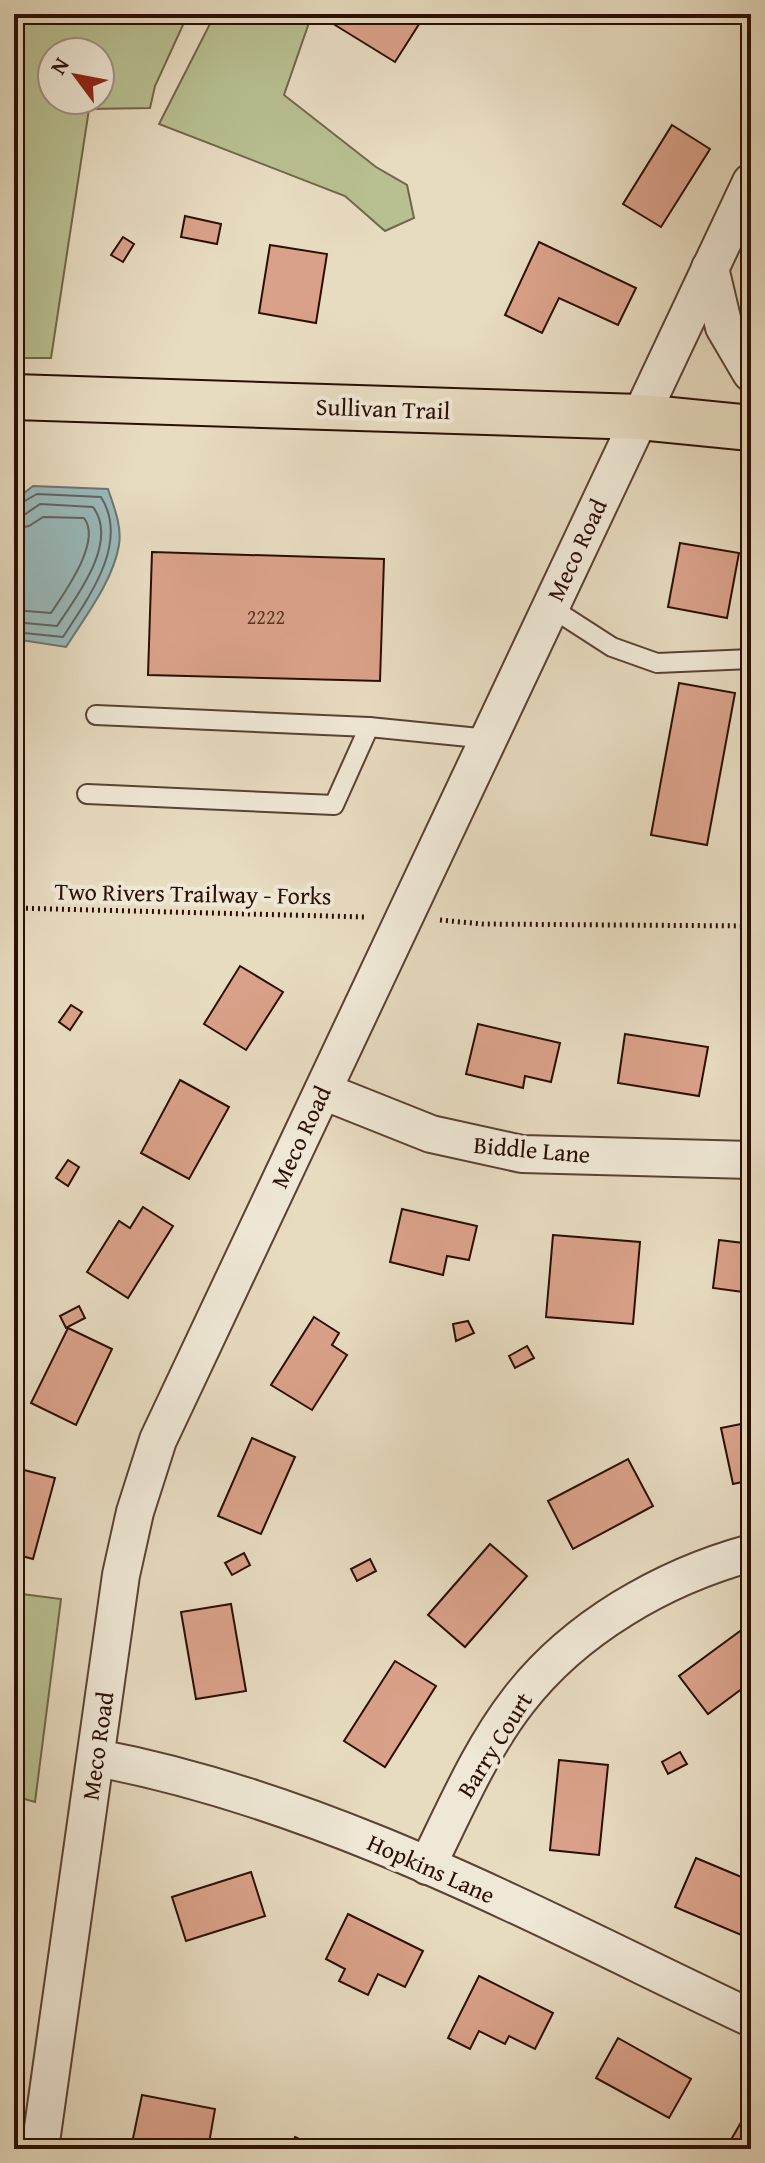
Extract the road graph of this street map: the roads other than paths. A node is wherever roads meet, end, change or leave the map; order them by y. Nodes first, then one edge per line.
1 (751, 182) edge
2 (710, 268) junction
3 (751, 373) edge
4 (14, 397) edge
5 (640, 417) junction
6 (751, 428) edge
7 (550, 607) junction
8 (751, 659) edge
9 (96, 715) dead end
10 (369, 727) junction
11 (489, 739) junction
12 (87, 794) dead end
13 (323, 1091) junction
14 (751, 1160) edge
15 (751, 1553) edge
16 (97, 1758) junction
17 (427, 1866) junction
18 (751, 2018) edge
19 (40, 2149) edge

1 - 2 street, Meco Road
2 - 3 street
2 - 5 street, Meco Road
4 - 5 main road, Sullivan Trail
5 - 6 main road, Sullivan Trail
5 - 7 street, Meco Road
7 - 8 lane
7 - 11 street, Meco Road
9 - 10 lane
10 - 11 lane
10 - 12 lane
11 - 13 street, Meco Road
13 - 14 street, Biddle Lane
13 - 16 street, Meco Road
15 - 17 street, Barry Court
16 - 17 street, Hopkins Lane
16 - 19 street, Meco Road
17 - 18 street, Hopkins Lane

